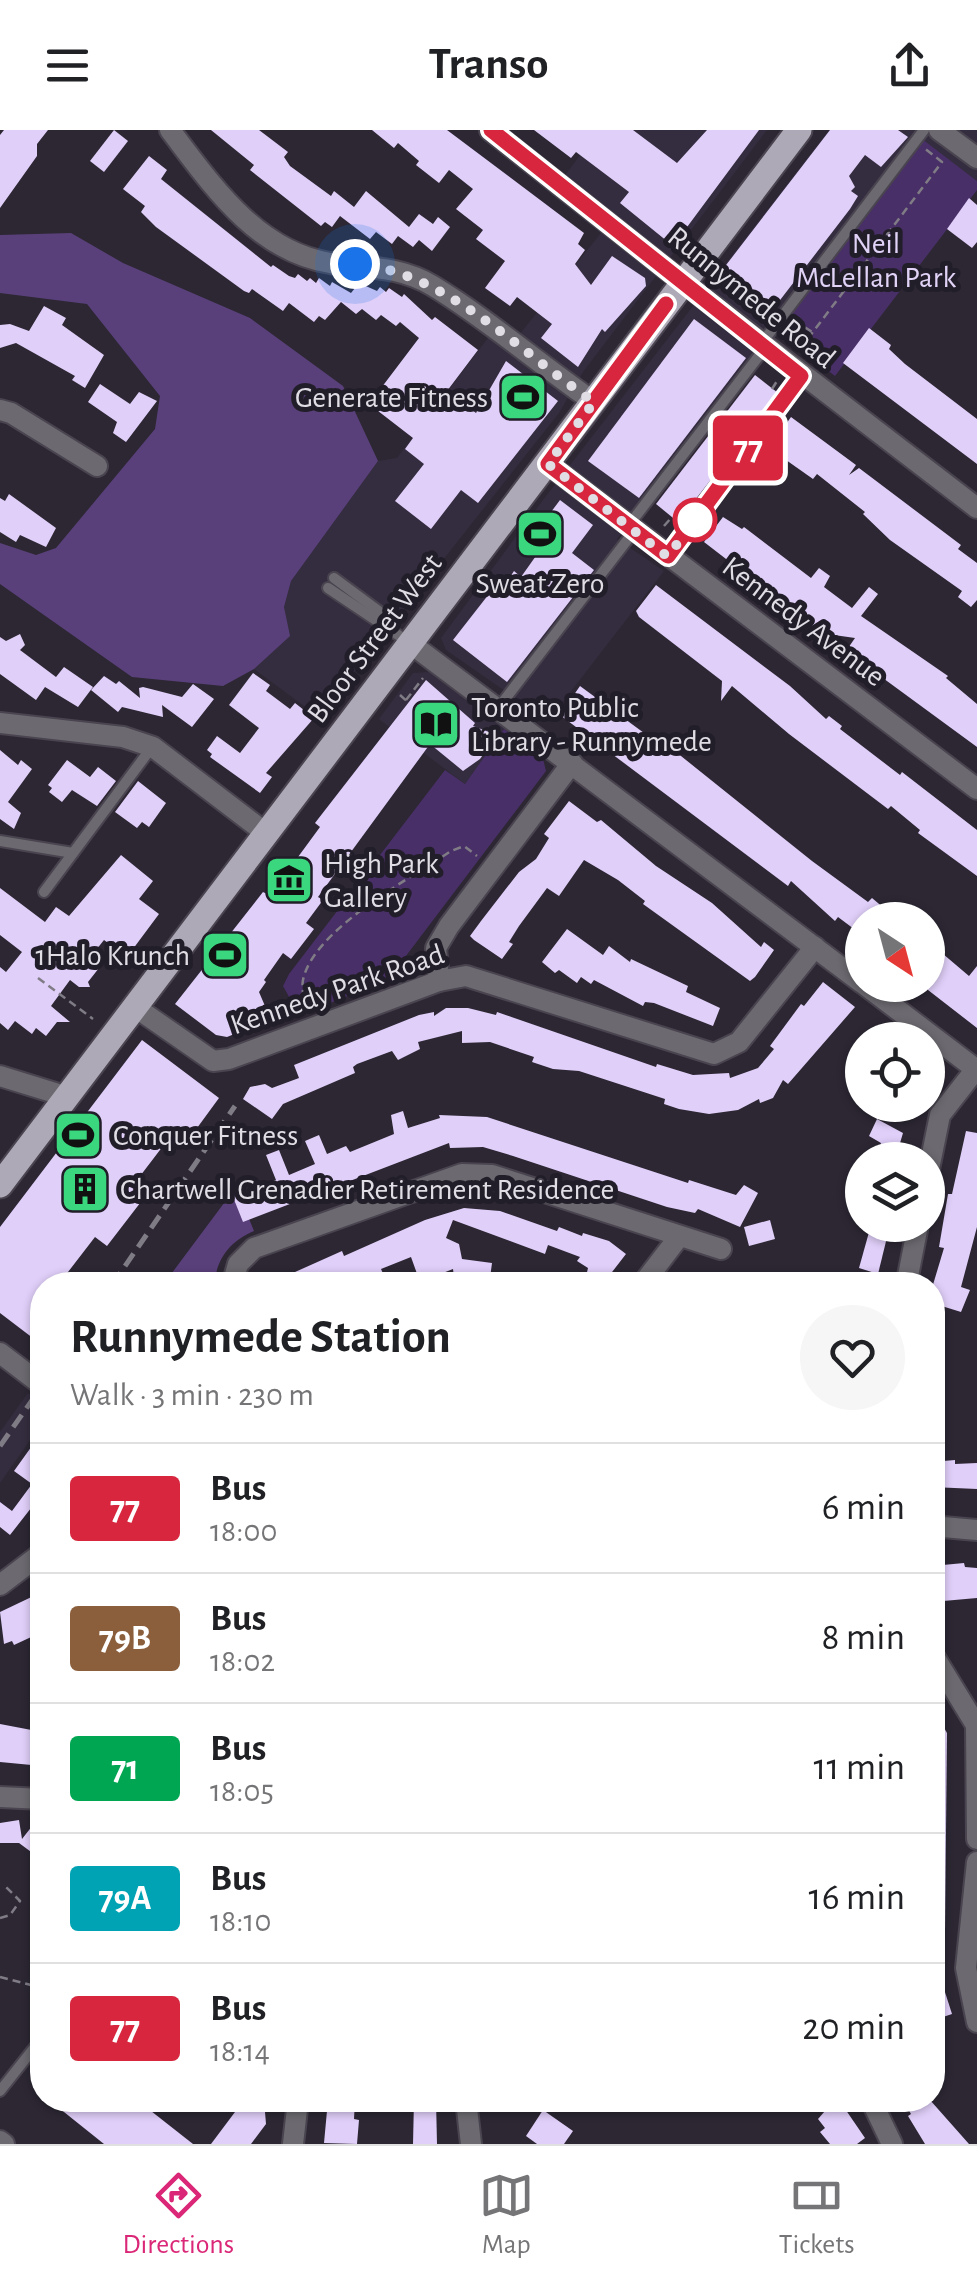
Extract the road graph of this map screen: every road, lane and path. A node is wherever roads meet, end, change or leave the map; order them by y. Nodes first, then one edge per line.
1 (170, 130) edge
2 (490, 130) edge
3 (796, 131) edge
4 (939, 131) edge
5 (916, 142) junction
6 (977, 158) edge
7 (684, 283) junction
8 (783, 314) junction
9 (814, 333) junction
10 (763, 346) junction
11 (799, 350) dead end
12 (801, 376) junction
13 (778, 381) dead end
14 (772, 388) dead end
15 (594, 402) junction
16 (0, 410) edge
17 (548, 464) junction
18 (97, 466) dead end
19 (977, 508) edge
20 (632, 528) junction
21 (668, 556) junction
22 (331, 583) dead end
23 (410, 643) junction
24 (421, 681) dead end
25 (400, 695) dead end
26 (499, 707) junction
27 (0, 723) edge
28 (153, 746) junction
29 (572, 763) junction
30 (977, 789) edge
31 (267, 834) junction
32 (0, 841) edge
33 (73, 854) junction
34 (482, 859) dead end
35 (44, 892) dead end
36 (815, 947) junction
37 (845, 970) edge
38 (38, 978) dead end
39 (439, 981) junction
40 (888, 1002) edge
41 (136, 1007) junction
42 (93, 1019) dead end
43 (306, 1019) dead end
44 (976, 1069) edge
45 (0, 1076) edge
46 (68, 1097) junction
47 (935, 1142) edge
48 (0, 1185) edge
49 (678, 1238) junction
50 (915, 1242) edge
51 (722, 1249) dead end
52 (236, 1272) edge
53 (652, 1272) edge
54 (909, 1272) edge
55 (0, 1353) edge
56 (30, 1376) edge
57 (945, 1527) edge
58 (977, 1530) edge
59 (30, 1563) edge
60 (0, 1586) edge
61 (945, 1674) edge
62 (0, 1797) edge
63 (30, 1798) edge
64 (977, 1839) edge
65 (977, 1862) edge
66 (4, 1884) dead end
67 (0, 1918) edge
68 (0, 1977) edge
69 (30, 1985) edge
70 (977, 2022) edge
71 (30, 2053) edge
72 (0, 2091) edge
73 (297, 2112) edge
74 (467, 2112) edge
75 (877, 2112) edge
76 (293, 2144) edge
77 (471, 2144) edge
78 (892, 2144) edge

1 - 15 street
2 - 7 street, Runnymede Road
3 - 7 main road, Bloor Street West
4 - 5 lane
4 - 6 street
5 - 8 lane
5 - 9 path
7 - 10 street, Runnymede Road
7 - 15 main road, Bloor Street West
8 - 9 path
8 - 10 lane
9 - 11 path
10 - 12 street, Runnymede Road
10 - 20 lane
12 - 19 street, Runnymede Road
12 - 21 lane
13 - 14 path
15 - 17 main road, Bloor Street West
16 - 18 street
17 - 20 street, Kennedy Avenue
17 - 23 main road, Bloor Street West
20 - 21 street, Kennedy Avenue
20 - 26 lane
21 - 30 street, Kennedy Avenue
22 - 23 lane
23 - 26 street
23 - 31 main road, Bloor Street West
24 - 25 path
26 - 29 street
27 - 28 street
28 - 31 street
28 - 33 lane
29 - 36 street
29 - 39 street
31 - 41 main road, Bloor Street West
32 - 33 lane
33 - 35 lane
34 - 43 path
36 - 37 street
36 - 39 street, Kennedy Park Road
38 - 42 path
39 - 41 street, Kennedy Park Road
40 - 44 street
41 - 46 main road, Bloor Street West
44 - 47 street
45 - 46 street
46 - 48 main road, Bloor Street West
49 - 51 street
49 - 52 street
49 - 53 street
50 - 54 street
55 - 56 street
57 - 58 street
59 - 60 street
61 - 64 street
62 - 63 street
65 - 70 street
66 - 67 path
68 - 69 path
71 - 72 lane
73 - 76 street
74 - 77 street
75 - 78 street

